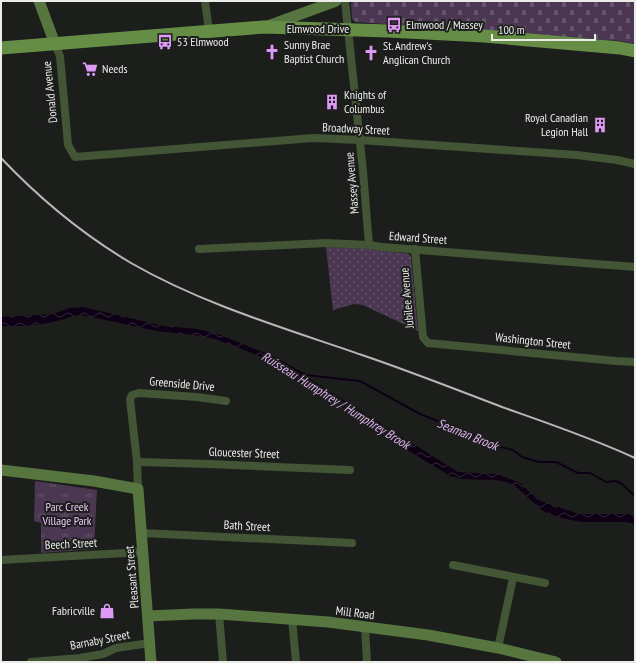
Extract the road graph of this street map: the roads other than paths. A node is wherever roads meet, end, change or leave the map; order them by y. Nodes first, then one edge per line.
1 (39, 1) edge
2 (205, 1) edge
3 (336, 1) edge
4 (345, 1) edge
5 (264, 27) junction
6 (348, 29) junction
7 (209, 31) junction
8 (55, 44) junction
9 (1, 48) edge
10 (635, 51) edge
11 (360, 140) junction
12 (76, 157) joint
13 (635, 164) edge
14 (369, 245) junction
15 (415, 249) junction
16 (199, 250) dead end
17 (635, 267) edge
18 (428, 343) joint
19 (635, 362) edge
20 (226, 401) dead end
21 (137, 462) junction
22 (1, 470) edge
23 (350, 470) dead end
24 (138, 489) junction
25 (141, 533) junction
26 (352, 543) dead end
27 (143, 552) junction
28 (1, 560) edge
29 (453, 565) dead end
30 (513, 578) junction
31 (545, 583) dead end
32 (219, 614) junction
33 (148, 616) junction
34 (292, 619) junction
35 (365, 627) junction
36 (150, 643) junction
37 (498, 648) junction
38 (31, 662) edge
39 (151, 662) edge
40 (223, 662) edge
41 (296, 662) edge
42 (367, 662) edge
43 (556, 662) edge

1 - 8 street, Donald Avenue
2 - 7 street
3 - 5 street
4 - 6 street, Massey Avenue
5 - 6 main road, Elmwood Drive
5 - 7 main road, Elmwood Drive
6 - 10 main road, Elmwood Drive
6 - 11 street, Massey Avenue
7 - 8 main road, Elmwood Drive
8 - 9 main road, Elmwood Drive
8 - 12 street, Donald Avenue
11 - 12 street, Broadway Street
11 - 13 street, Broadway Street
11 - 14 street, Massey Avenue
14 - 15 street, Edward Street
14 - 16 street, Edward Street
15 - 17 street, Edward Street
15 - 18 street, Jubilee Avenue
18 - 19 street, Washington Street
20 - 21 street, Greenside Drive
21 - 23 street, Gloucester Street
21 - 24 street, Pleasant Street
22 - 24 street
24 - 25 street, Pleasant Street
25 - 26 street, Bath Street
25 - 27 street, Pleasant Street
27 - 28 street, Beech Street
27 - 33 street, Pleasant Street
29 - 30 street
30 - 31 street
30 - 37 street
32 - 33 street, Mill Road
32 - 34 street, Mill Road
32 - 40 street
33 - 36 street, Pleasant Street
34 - 35 street, Mill Road
34 - 41 street
35 - 37 street, Mill Road
35 - 42 street
36 - 38 street, Barnaby Street
36 - 39 street, Pleasant Street
37 - 43 street, Mill Road

